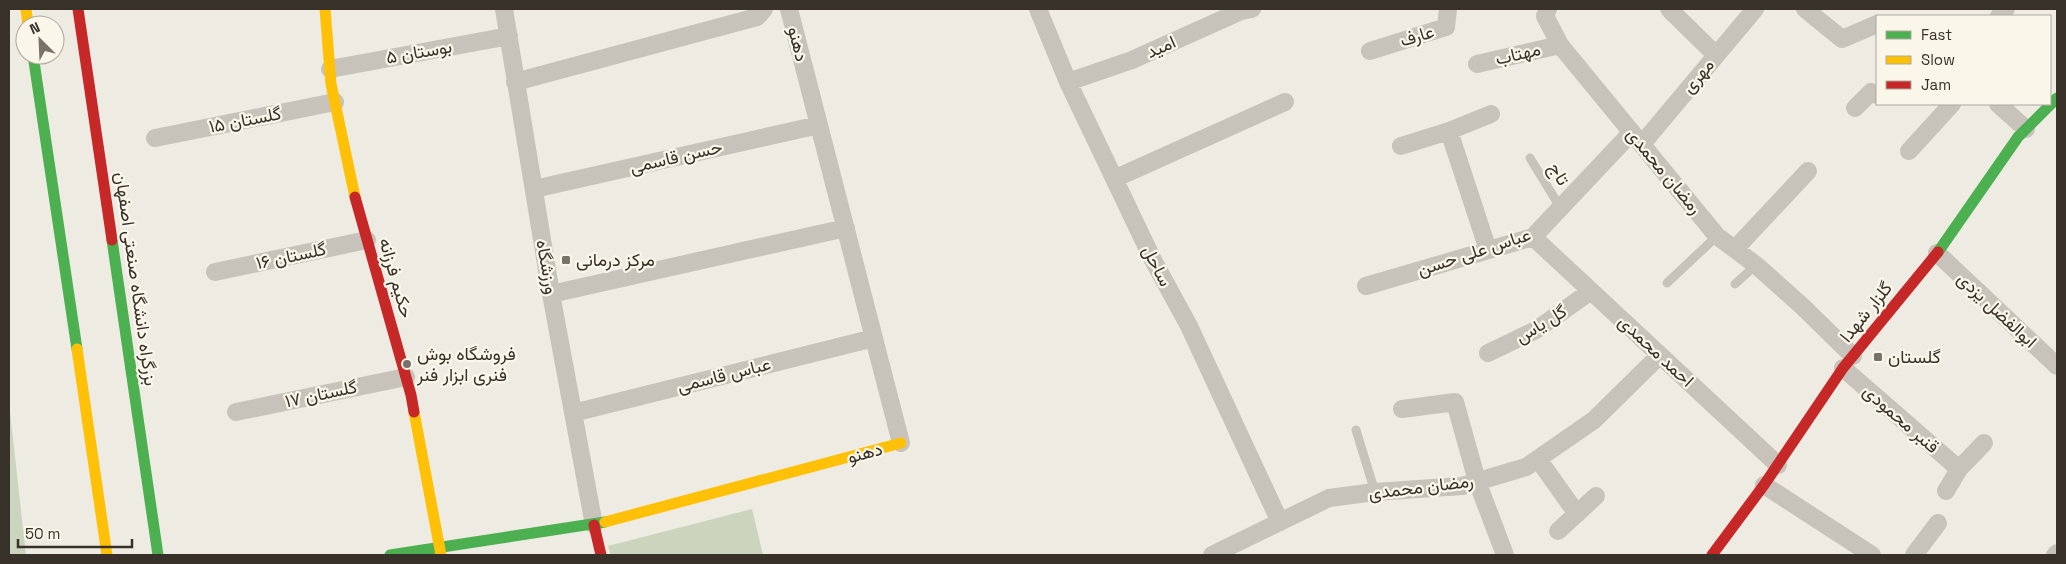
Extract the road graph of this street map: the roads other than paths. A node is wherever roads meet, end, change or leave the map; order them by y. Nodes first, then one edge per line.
1 (78, 9) edge
2 (325, 9) edge
3 (504, 9) edge
4 (764, 9) edge
5 (789, 9) edge
6 (1038, 9) edge
7 (1252, 9) edge
8 (1448, 9) edge
9 (1548, 9) edge
10 (1669, 9) edge
11 (1755, 9) edge
12 (1805, 9) edge
13 (1876, 24) edge
14 (509, 36) junction
15 (1560, 45) junction
16 (1370, 51) dead end
17 (1715, 54) junction
18 (1477, 64) dead end
19 (34, 65) edge
20 (330, 69) junction
21 (516, 82) junction
22 (1068, 82) junction
23 (1876, 94) edge
24 (335, 102) junction
25 (1285, 102) dead end
26 (1951, 105) edge
27 (1999, 105) edge
28 (2050, 105) edge
29 (1855, 108) dead end
30 (1491, 114) dead end
31 (819, 125) junction
32 (2026, 129) junction
33 (1449, 131) junction
34 (155, 138) dead end
35 (1637, 138) junction
36 (1401, 146) dead end
37 (1909, 151) dead end
38 (1530, 158) dead end
39 (1808, 171) dead end
40 (1116, 178) junction
41 (534, 189) junction
42 (1560, 207) junction
43 (846, 228) junction
44 (1717, 236) junction
45 (1533, 237) junction
46 (367, 240) junction
47 (1734, 249) junction
48 (1488, 250) junction
49 (1937, 253) junction
50 (1756, 265) junction
51 (215, 272) dead end
52 (1667, 283) dead end
53 (1735, 284) dead end
54 (1366, 286) dead end
55 (1591, 291) junction
56 (551, 294) junction
57 (874, 338) junction
58 (1488, 353) dead end
59 (1660, 355) junction
60 (1848, 362) junction
61 (2057, 366) edge
62 (406, 377) junction
63 (1402, 409) dead end
64 (236, 412) dead end
65 (573, 413) junction
66 (1356, 430) dead end
67 (901, 443) joint
68 (1984, 443) dead end
69 (1538, 459) junction
70 (1778, 465) junction
71 (1959, 469) junction
72 (1477, 481) junction
73 (1764, 485) junction
74 (1946, 491) dead end
75 (1375, 492) junction
76 (1596, 496) dead end
77 (1577, 514) junction
78 (1280, 522) junction
79 (1938, 523) dead end
80 (594, 525) junction
81 (1558, 531) dead end
82 (158, 551) edge
83 (440, 552) edge
84 (107, 555) edge
85 (172, 555) edge
86 (390, 555) edge
87 (601, 555) edge
88 (1212, 555) edge
89 (1505, 555) edge
90 (1712, 555) edge
91 (1872, 555) edge
92 (1914, 555) edge

1 - 82 main road, بزرگراه دانشگاه صنعتی اصفهان
2 - 20 main road, حکیم فرزانه
3 - 14 street, ورزشگاه
4 - 21 street
5 - 31 street, دهنو
6 - 22 street, ساحل
7 - 22 street, امید
8 - 16 street, عارف
9 - 15 street, رمضان محمدی
10 - 17 street
11 - 17 street, مهری
12 - 13 street
14 - 20 street, بوستان ۵
14 - 21 street, ورزشگاه
15 - 18 street, مهتاب
15 - 35 street, رمضان محمدی
17 - 35 street, مهری
19 - 84 main road
20 - 24 main road, حکیم فرزانه
21 - 41 street, ورزشگاه
22 - 40 street, ساحل
23 - 29 street
24 - 34 street, گلستان ۱۵
24 - 46 main road, حکیم فرزانه
25 - 40 street
26 - 37 street
27 - 32 street
28 - 32 main road, گلزار شهدا
30 - 33 street
31 - 41 street, حسن قاسمی
31 - 43 street, دهنو
32 - 49 main road, گلزار شهدا
33 - 36 street
33 - 48 street
35 - 42 street, عباس علی حسن
35 - 44 street, رمضان محمدی
38 - 42 lane, تاج
39 - 47 street
40 - 78 street, ساحل
41 - 56 street, ورزشگاه
42 - 45 street, عباس علی حسن
43 - 56 street
43 - 57 street, دهنو
44 - 47 street, رمضان محمدی
44 - 52 lane
45 - 48 street, عباس علی حسن
45 - 55 street, احمد محمدی
46 - 51 street, گلستان ۱۶
46 - 62 main road, حکیم فرزانه
47 - 50 street, رمضان محمدی
48 - 54 street, عباس علی حسن
49 - 60 main road, گلزار شهدا
49 - 61 street, ابوالفضل یزدی
50 - 53 lane
50 - 60 street, رمضان محمدی
55 - 58 street, گل یاس
55 - 59 street, احمد محمدی
56 - 65 street, ورزشگاه
57 - 65 street, عباس قاسمی
57 - 67 street, دهنو
59 - 69 street, رمضان محمدی
59 - 70 street, احمد محمدی
60 - 70 main road, گلزار شهدا
60 - 71 street, قنبر محمودی
62 - 64 street, گلستان ۱۷
62 - 83 main road, حکیم فرزانه
63 - 72 street
65 - 80 street, ورزشگاه
66 - 75 lane
67 - 80 main road, دهنو
68 - 71 street
69 - 72 street, رمضان محمدی
69 - 77 street
70 - 73 main road, گلزار شهدا
71 - 74 street
72 - 75 street, رمضان محمدی
72 - 89 street
73 - 90 main road, گلزار شهدا
73 - 91 street
75 - 78 street, رمضان محمدی
76 - 77 street
77 - 81 street
78 - 88 street, رمضان محمدی
79 - 92 street
80 - 83 main road, دهنو
80 - 87 main road
82 - 85 main road
83 - 86 main road, دهنو

